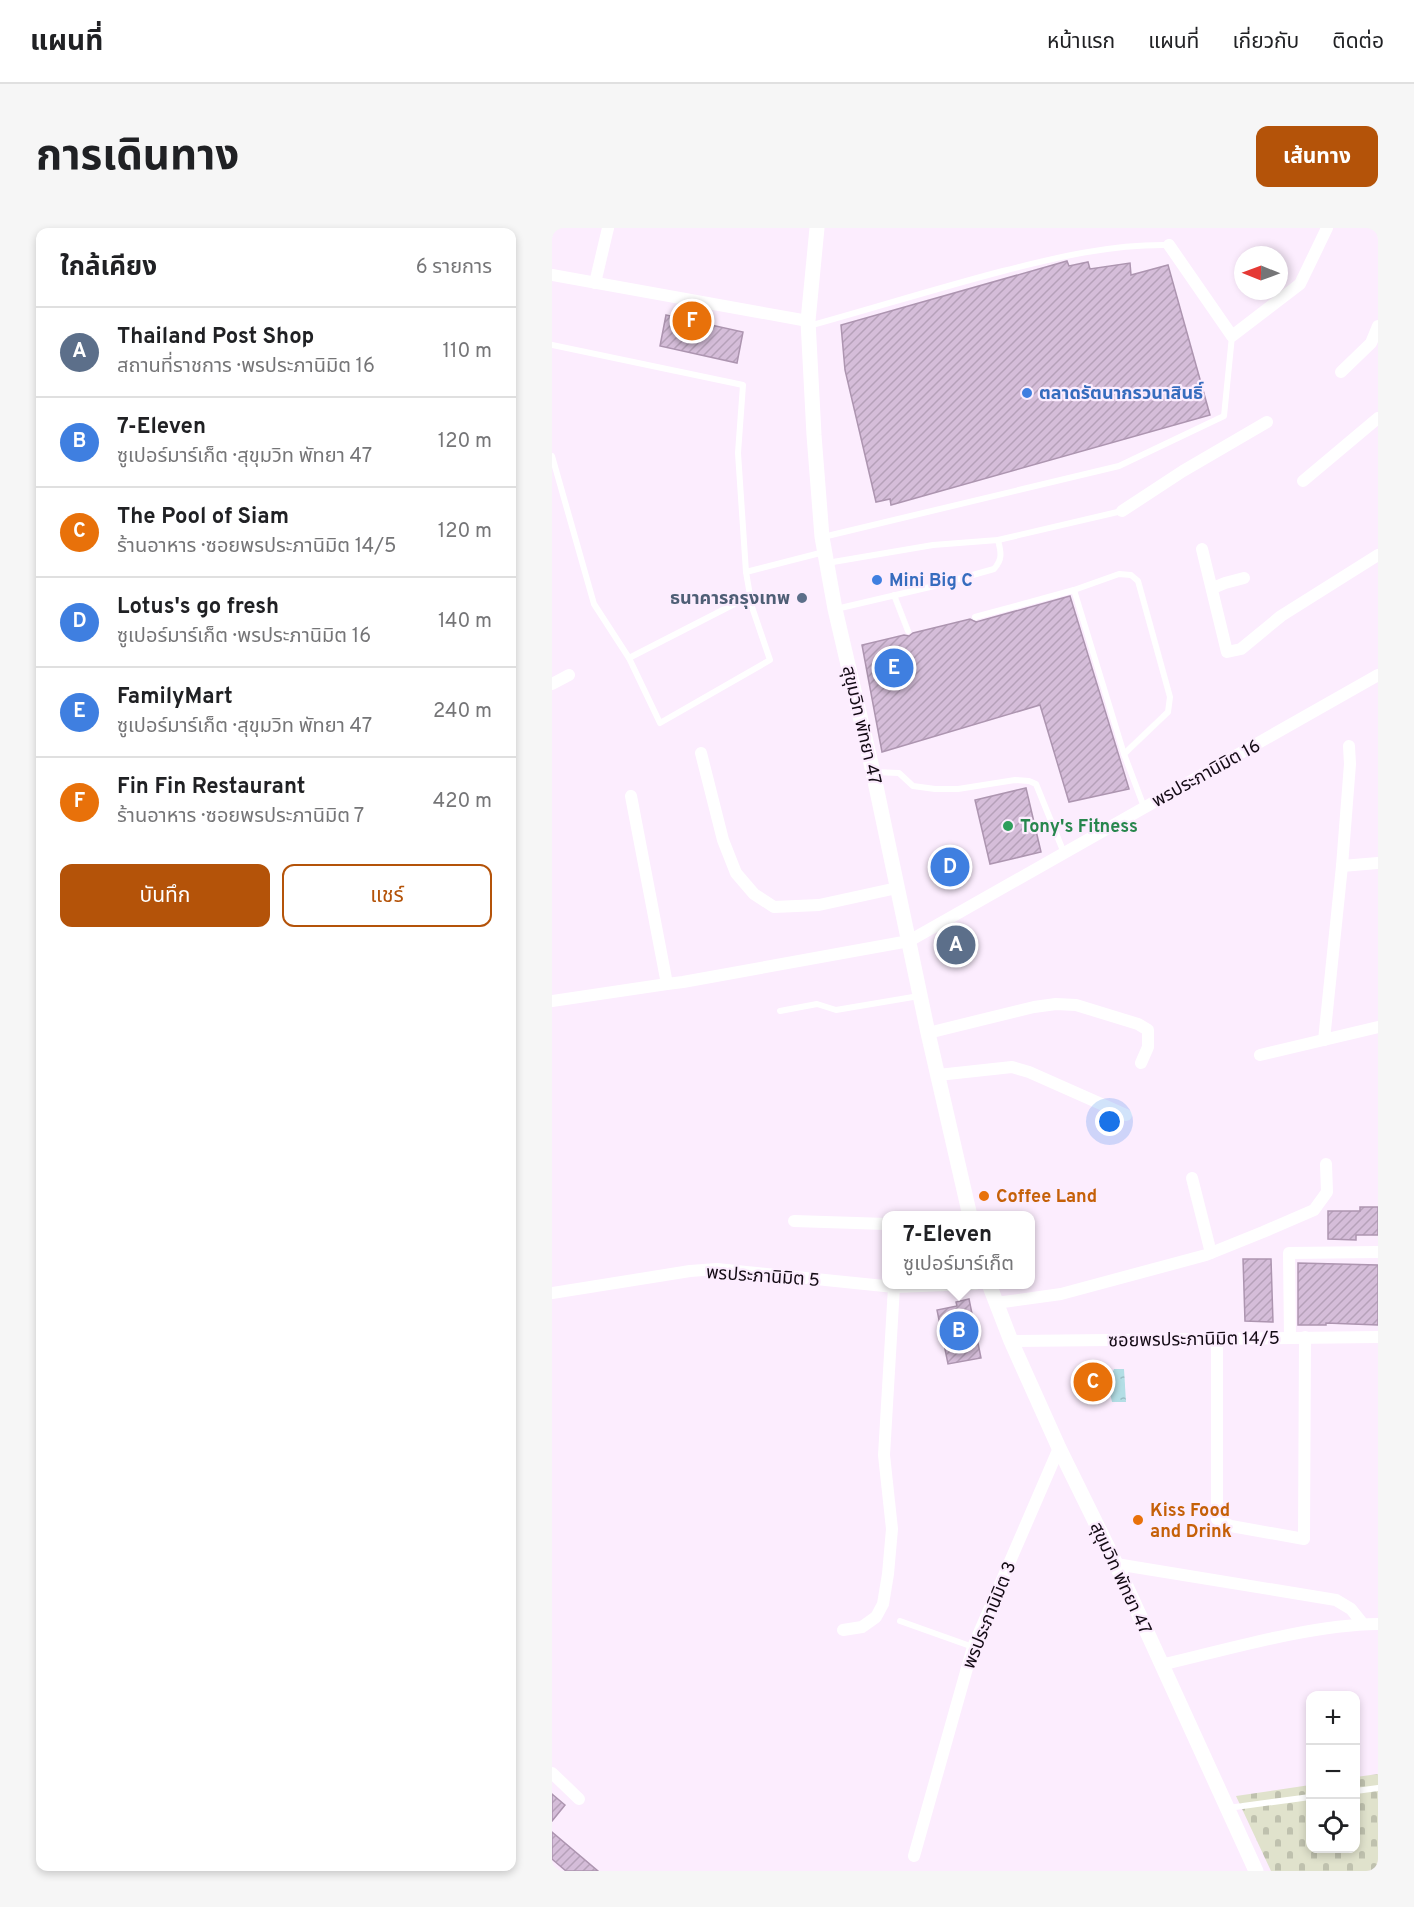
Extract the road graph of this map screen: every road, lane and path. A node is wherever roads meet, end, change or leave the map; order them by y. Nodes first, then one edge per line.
1 (608, 228) edge
2 (817, 228) edge
3 (1327, 228) edge
4 (1169, 245) joint
5 (552, 275) edge
6 (595, 283) junction
7 (808, 324) junction
8 (1378, 326) edge
9 (1232, 336) junction
10 (552, 345) edge
11 (1341, 372) dead end
12 (1378, 418) edge
13 (1266, 422) dead end
14 (552, 456) edge
15 (1303, 481) dead end
16 (1122, 511) joint
17 (998, 540) junction
18 (1202, 549) dead end
19 (824, 550) junction
20 (1378, 555) edge
21 (746, 572) junction
22 (1244, 578) dead end
23 (1213, 588) junction
24 (1074, 590) junction
25 (894, 595) junction
26 (750, 596) junction
27 (835, 609) junction
28 (975, 617) dead end
29 (908, 630) dead end
30 (629, 658) junction
31 (569, 675) dead end
32 (1378, 675) edge
33 (552, 684) edge
34 (1349, 746) dead end
35 (701, 753) dead end
36 (1124, 754) junction
37 (873, 772) junction
38 (631, 796) dead end
39 (1145, 807) junction
40 (1064, 853) junction
41 (1378, 863) edge
42 (1342, 866) junction
43 (897, 888) junction
44 (909, 941) junction
45 (667, 984) junction
46 (920, 996) junction
47 (552, 1000) edge
48 (780, 1011) dead end
49 (1378, 1027) edge
50 (928, 1033) junction
51 (1324, 1040) junction
52 (1260, 1055) dead end
53 (1141, 1063) dead end
54 (938, 1075) junction
55 (1126, 1114) dead end
56 (1326, 1164) dead end
57 (1192, 1178) dead end
58 (969, 1211) edge
59 (794, 1221) dead end
60 (882, 1224) edge
61 (1378, 1252) edge
62 (1211, 1253) junction
63 (882, 1286) edge
64 (894, 1289) edge
65 (991, 1289) edge
66 (552, 1293) edge
67 (996, 1303) junction
68 (1305, 1337) junction
69 (1378, 1337) edge
70 (1290, 1338) junction
71 (1216, 1339) junction
72 (1011, 1341) junction
73 (1059, 1448) junction
74 (1116, 1564) junction
75 (900, 1621) dead end
76 (1363, 1624) junction
77 (1378, 1624) edge
78 (843, 1630) dead end
79 (973, 1647) junction
80 (1161, 1665) junction
81 (552, 1773) edge
82 (1378, 1788) edge
83 (1360, 1790) edge
84 (579, 1798) dead end
85 (1306, 1798) edge
86 (1227, 1809) junction
87 (914, 1856) dead end
88 (1256, 1871) edge

1 - 6 street
2 - 7 street, สุขุมวิท พัทยา 47
3 - 9 street
4 - 7 lane
4 - 9 street
5 - 6 street
6 - 7 street
7 - 19 street, สุขุมวิท พัทยา 47
8 - 11 street
9 - 19 lane
10 - 21 lane
12 - 15 street
13 - 16 street
14 - 30 lane
16 - 17 lane
17 - 19 lane
17 - 25 lane
18 - 23 street
19 - 21 lane
19 - 27 street, สุขุมวิท พัทยา 47
20 - 23 street
21 - 26 lane
22 - 23 street
24 - 28 lane
24 - 36 lane
24 - 36 lane
25 - 27 lane
25 - 29 lane
26 - 30 lane
26 - 30 lane
27 - 37 street, สุขุมวิท พัทยา 47
31 - 33 street
32 - 39 street, พรประภานิมิต 16
34 - 42 street
35 - 43 street
36 - 39 lane
37 - 40 lane
37 - 43 street, สุขุมวิท พัทยา 47
38 - 45 street
39 - 40 street, พรประภานิมิต 16
40 - 44 street, พรประภานิมิต 16
41 - 42 street
42 - 51 street
43 - 44 street, สุขุมวิท พัทยา 47
44 - 45 street, พรประภานิมิต 16
44 - 46 street, สุขุมวิท พัทยา 47
45 - 47 street, พรประภานิมิต 16
46 - 48 lane
46 - 50 street, สุขุมวิท พัทยา 47
49 - 51 street
50 - 53 street
50 - 54 street, สุขุมวิท พัทยา 47
51 - 52 street
54 - 55 street
54 - 58 street, สุขุมวิท พัทยา 47
56 - 62 street
57 - 62 street
59 - 60 street
61 - 70 street
62 - 67 street
63 - 66 street, พรประภานิมิต 5
64 - 78 street
65 - 67 street, สุขุมวิท พัทยา 47
67 - 72 street, สุขุมวิท พัทยา 47
68 - 69 street, ซอยพรประภานิมิต 14/5
68 - 70 street, ซอยพรประภานิมิต 14/5
68 - 71 street
70 - 71 street, ซอยพรประภานิมิต 14/5
71 - 72 street, ซอยพรประภานิมิต 14/5
72 - 73 street, สุขุมวิท พัทยา 47
73 - 74 street, สุขุมวิท พัทยา 47
73 - 79 street, พรประภานิมิต 3
74 - 76 street
74 - 80 street, สุขุมวิท พัทยา 47
75 - 79 lane
76 - 77 street
76 - 80 street
79 - 87 street, พรประภานิมิต 3
80 - 86 street, สุขุมวิท พัทยา 47
81 - 84 street
82 - 83 lane
85 - 86 lane
86 - 88 street, สุขุมวิท พัทยา 47

